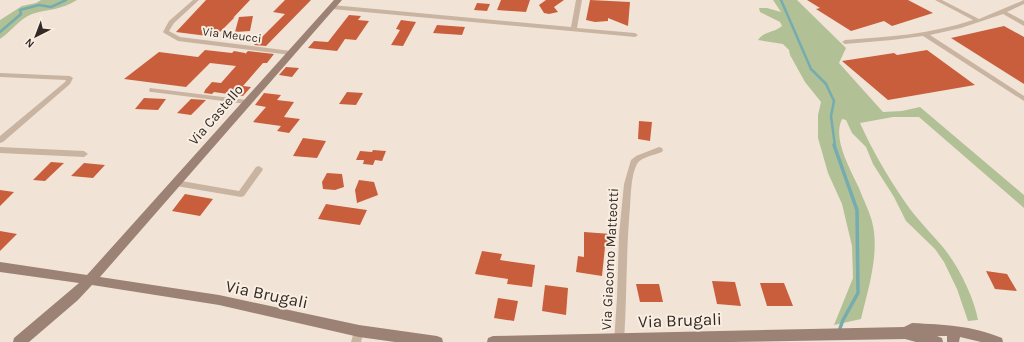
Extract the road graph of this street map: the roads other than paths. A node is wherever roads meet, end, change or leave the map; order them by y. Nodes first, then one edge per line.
1 (196, 0) edge
2 (338, 0) edge
3 (579, 0) edge
4 (938, 0) edge
5 (1024, 2) edge
6 (332, 7) junction
7 (1002, 12) junction
8 (977, 20) junction
9 (1024, 24) edge
10 (574, 29) junction
11 (924, 34) junction
12 (635, 35) dead end
13 (846, 42) dead end
14 (291, 53) junction
15 (0, 75) edge
16 (152, 90) dead end
17 (1024, 99) edge
18 (247, 102) junction
19 (0, 140) edge
20 (0, 150) edge
21 (659, 150) dead end
22 (84, 154) dead end
23 (259, 169) dead end
24 (176, 183) junction
25 (0, 267) edge
26 (90, 280) junction
27 (905, 333) junction
28 (357, 337) edge
29 (955, 337) edge
30 (743, 339) edge
31 (619, 340) edge
32 (19, 342) edge
33 (430, 342) edge
34 (493, 342) edge
35 (529, 342) edge
36 (937, 342) edge
37 (997, 342) edge

1 - 14 street, Via Meucci
2 - 6 street, Via Castello
3 - 10 street
4 - 8 street
5 - 7 street
6 - 10 street
6 - 14 street, Via Castello
7 - 8 street
7 - 9 street
8 - 11 street
10 - 12 street
11 - 13 street
11 - 17 street
14 - 18 street, Via Castello
15 - 19 street
16 - 18 street
18 - 24 street, Via Castello
20 - 22 street
21 - 31 street, Via Giacomo Matteotti
23 - 24 street
24 - 26 street, Via Castello
25 - 26 street, Via Brugali
26 - 28 street, Via Brugali
26 - 32 street, Via Castello
27 - 29 street
27 - 30 street, Via Brugali
27 - 36 street
28 - 33 street, Via Brugali
29 - 37 street
30 - 31 street, Via Brugali
31 - 35 street, Via Brugali
34 - 35 street, Via Brugali

